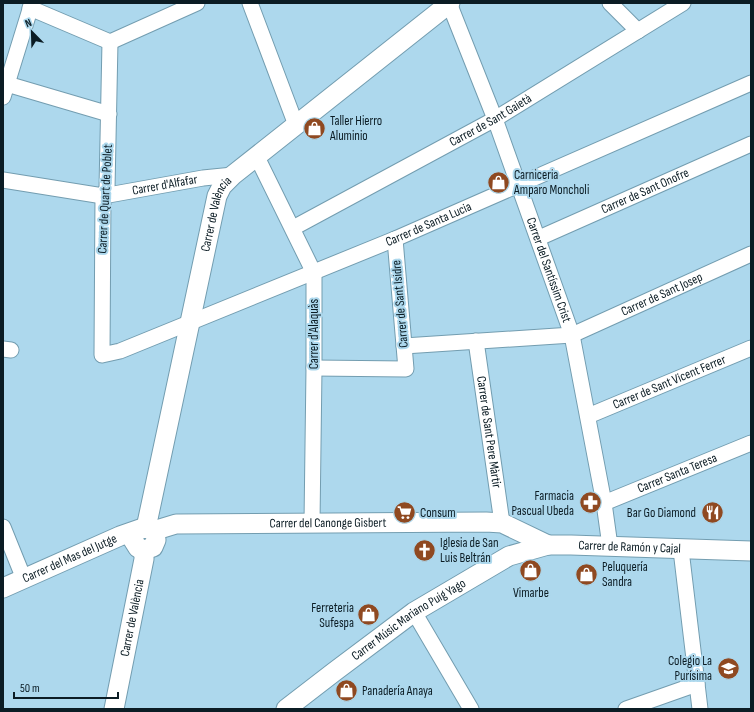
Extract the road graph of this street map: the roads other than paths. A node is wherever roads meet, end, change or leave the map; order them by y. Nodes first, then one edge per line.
1 (197, 3) edge
2 (250, 3) edge
3 (450, 3) edge
4 (610, 3) edge
5 (683, 3) edge
6 (31, 6) edge
7 (638, 31) junction
8 (110, 42) junction
9 (751, 83) edge
10 (5, 90) edge
11 (109, 114) junction
12 (495, 119) junction
13 (296, 124) junction
14 (751, 144) edge
15 (257, 157) junction
16 (233, 175) junction
17 (3, 180) edge
18 (518, 184) junction
19 (103, 196) junction
20 (292, 228) junction
21 (539, 238) junction
22 (395, 239) junction
23 (751, 254) edge
24 (314, 273) junction
25 (190, 323) junction
26 (572, 335) junction
27 (476, 341) junction
28 (404, 346) junction
29 (751, 348) edge
30 (102, 355) joint
31 (314, 368) junction
32 (588, 416) junction
33 (751, 443) edge
34 (604, 504) junction
35 (312, 523) junction
36 (502, 524) junction
37 (3, 527) edge
38 (145, 530) junction
39 (548, 546) junction
40 (610, 546) junction
41 (681, 550) junction
42 (751, 551) edge
43 (509, 556) junction
44 (24, 579) junction
45 (3, 588) edge
46 (414, 612) junction
47 (697, 684) junction
48 (114, 709) edge
49 (286, 709) edge
50 (471, 709) edge
51 (626, 709) edge
52 (700, 709) edge

1 - 8 street
2 - 13 street
3 - 12 street, Carrer del Santíssim Crist
3 - 13 street, Carrer de València
4 - 7 street
5 - 7 street, Carrer de Sant Gaietà
6 - 8 street
6 - 10 street
7 - 12 street, Carrer de Sant Gaietà
8 - 11 street, Carrer de Quart de Poblet
9 - 18 street, Carrer de Santa Lucia
10 - 11 street
11 - 19 street, Carrer de Quart de Poblet
12 - 18 street, Carrer del Santíssim Crist
12 - 20 street, Carrer de Sant Gaietà
13 - 15 street, Carrer de València
14 - 21 street, Carrer de Sant Onofre
15 - 16 street, Carrer de València
15 - 20 street, Carrer d'Alaquàs
16 - 19 street, Carrer d'Alfafar
16 - 25 street, Carrer de València
17 - 19 street, Carrer d'Alfafar
18 - 21 street, Carrer del Santíssim Crist
18 - 22 street, Carrer de Santa Lucia
19 - 30 street, Carrer de Quart de Poblet
20 - 24 street, Carrer d'Alaquàs
21 - 26 street, Carrer del Santíssim Crist
22 - 24 street, Carrer de Santa Lucia
22 - 28 street, Carrer de Sant Isidre
23 - 26 street, Carrer de Sant Josep
24 - 25 street, Carrer de Santa Lucia
24 - 31 street, Carrer d'Alaquàs
25 - 30 street, Carrer de Santa Lucia
25 - 38 street, Carrer de València
26 - 27 street
26 - 32 street, Carrer del Santíssim Crist
27 - 28 street
27 - 36 street, Carrer de Sant Pere Màrtir
28 - 31 street, Carrer de Sant Isidre
29 - 32 street, Carrer de Sant Vicent Ferrer
31 - 35 street, Carrer d'Alaquàs
32 - 34 street, Carrer del Santíssim Crist
33 - 34 street, Carrer Santa Teresa
34 - 40 street, Carrer del Santíssim Crist
35 - 36 street, Carrer del Canonge Gisbert
35 - 38 street, Carrer del Canonge Gisbert
36 - 39 street, Carrer del Canonge Gisbert
36 - 43 street
37 - 44 street
38 - 44 street, Carrer del Mas del Jutge
38 - 48 street, Carrer de València
39 - 40 street, Carrer de Ramón y Cajal
39 - 43 street, Carrer de Ramón y Cajal
40 - 41 street, Carrer de Ramón y Cajal
41 - 42 street, Carrer de Ramón y Cajal
41 - 47 street
43 - 46 street, Carrer Músic Mariano Puig Yago
44 - 45 street, Carrer del Mas del Jutge
46 - 49 street, Carrer Músic Mariano Puig Yago
46 - 50 street
47 - 51 street
47 - 52 street

